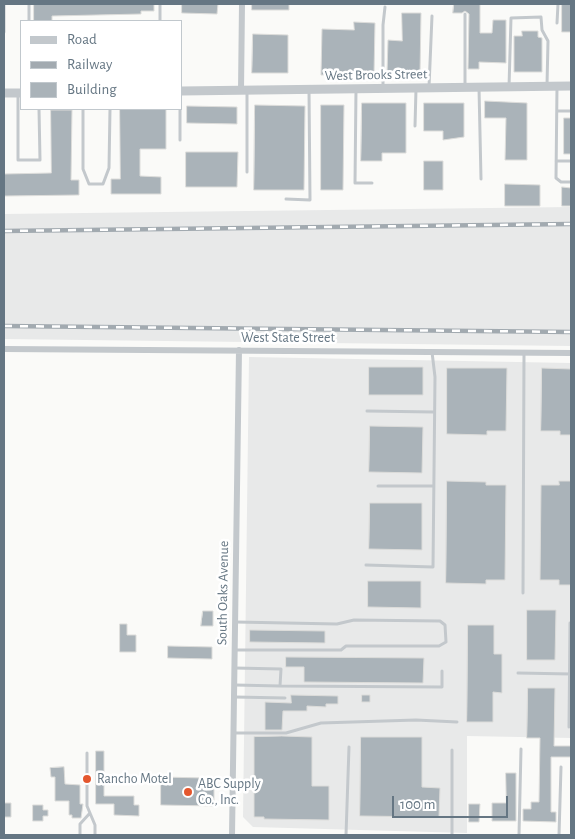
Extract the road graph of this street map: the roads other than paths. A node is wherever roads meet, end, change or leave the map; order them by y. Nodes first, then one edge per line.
1 (4, 4) edge
2 (29, 4) edge
3 (160, 4) edge
4 (242, 4) edge
5 (558, 4) edge
6 (386, 7) dead end
7 (465, 14) dead end
8 (432, 16) dead end
9 (29, 20) edge
10 (160, 20) edge
11 (558, 23) dead end
12 (4, 32) edge
13 (546, 86) junction
14 (557, 86) junction
15 (571, 86) edge
16 (465, 87) junction
17 (479, 87) junction
18 (509, 87) junction
19 (383, 88) junction
20 (416, 88) junction
21 (429, 88) junction
22 (356, 89) junction
23 (244, 90) junction
24 (309, 90) junction
25 (182, 91) edge
26 (4, 93) edge
27 (20, 93) edge
28 (39, 110) edge
29 (83, 110) edge
30 (110, 110) edge
31 (180, 110) edge
32 (557, 111) junction
33 (571, 111) edge
34 (415, 126) dead end
35 (180, 140) dead end
36 (556, 161) junction
37 (571, 161) edge
38 (247, 172) dead end
39 (481, 179) dead end
40 (571, 182) edge
41 (372, 183) dead end
42 (286, 199) dead end
43 (4, 349) edge
44 (239, 350) junction
45 (432, 352) junction
46 (524, 352) junction
47 (571, 352) edge
48 (366, 411) dead end
49 (434, 412) junction
50 (378, 486) dead end
51 (434, 486) junction
52 (366, 565) dead end
53 (524, 593) dead end
54 (235, 622) junction
55 (570, 623) edge
56 (235, 650) junction
57 (235, 668) junction
58 (442, 671) dead end
59 (518, 673) dead end
60 (570, 674) edge
61 (234, 685) junction
62 (280, 686) junction
63 (234, 697) junction
64 (286, 698) dead end
65 (457, 722) dead end
66 (569, 727) dead end
67 (234, 733) junction
68 (349, 747) dead end
69 (521, 749) dead end
70 (452, 750) dead end
71 (87, 753) dead end
72 (561, 767) dead end
73 (90, 813) junction
74 (80, 835) edge
75 (95, 835) edge
76 (232, 835) edge
77 (346, 835) edge
78 (452, 835) edge
79 (519, 835) edge
80 (559, 835) edge

1 - 12 lane
2 - 9 lane
3 - 10 lane
4 - 23 street
5 - 11 lane
6 - 19 lane
7 - 16 lane
8 - 21 lane
13 - 14 street, West Brooks Street
13 - 18 street, West Brooks Street
13 - 18 lane
14 - 15 street, West Brooks Street
14 - 32 lane
16 - 17 street, West Brooks Street
16 - 21 street, West Brooks Street
17 - 18 street, West Brooks Street
17 - 39 lane
19 - 20 street, West Brooks Street
19 - 22 street, West Brooks Street
20 - 21 street, West Brooks Street
20 - 34 lane
22 - 24 street, West Brooks Street
22 - 41 lane
23 - 24 street, West Brooks Street
23 - 25 street, West Brooks Street
23 - 38 lane
24 - 42 lane
26 - 27 street
27 - 28 lane
29 - 30 lane
31 - 35 lane
32 - 33 lane
32 - 36 lane
36 - 37 lane
36 - 40 lane
43 - 44 street, West State Street
44 - 45 street, West State Street
44 - 54 street, South Oaks Avenue
45 - 46 street, West State Street
45 - 49 lane
46 - 47 street, West State Street
46 - 53 lane
48 - 49 lane
49 - 51 lane
50 - 51 lane
51 - 52 lane
54 - 56 street, South Oaks Avenue
54 - 56 lane
55 - 60 lane
56 - 57 street, South Oaks Avenue
57 - 61 street, South Oaks Avenue
57 - 62 lane
58 - 62 lane
59 - 60 lane
60 - 66 lane
61 - 62 lane
61 - 63 street, South Oaks Avenue
63 - 64 lane
63 - 67 street, South Oaks Avenue
65 - 67 lane
67 - 76 street, South Oaks Avenue
68 - 77 lane
69 - 79 lane
70 - 78 lane
71 - 73 lane
72 - 80 lane
73 - 74 lane
73 - 75 lane

